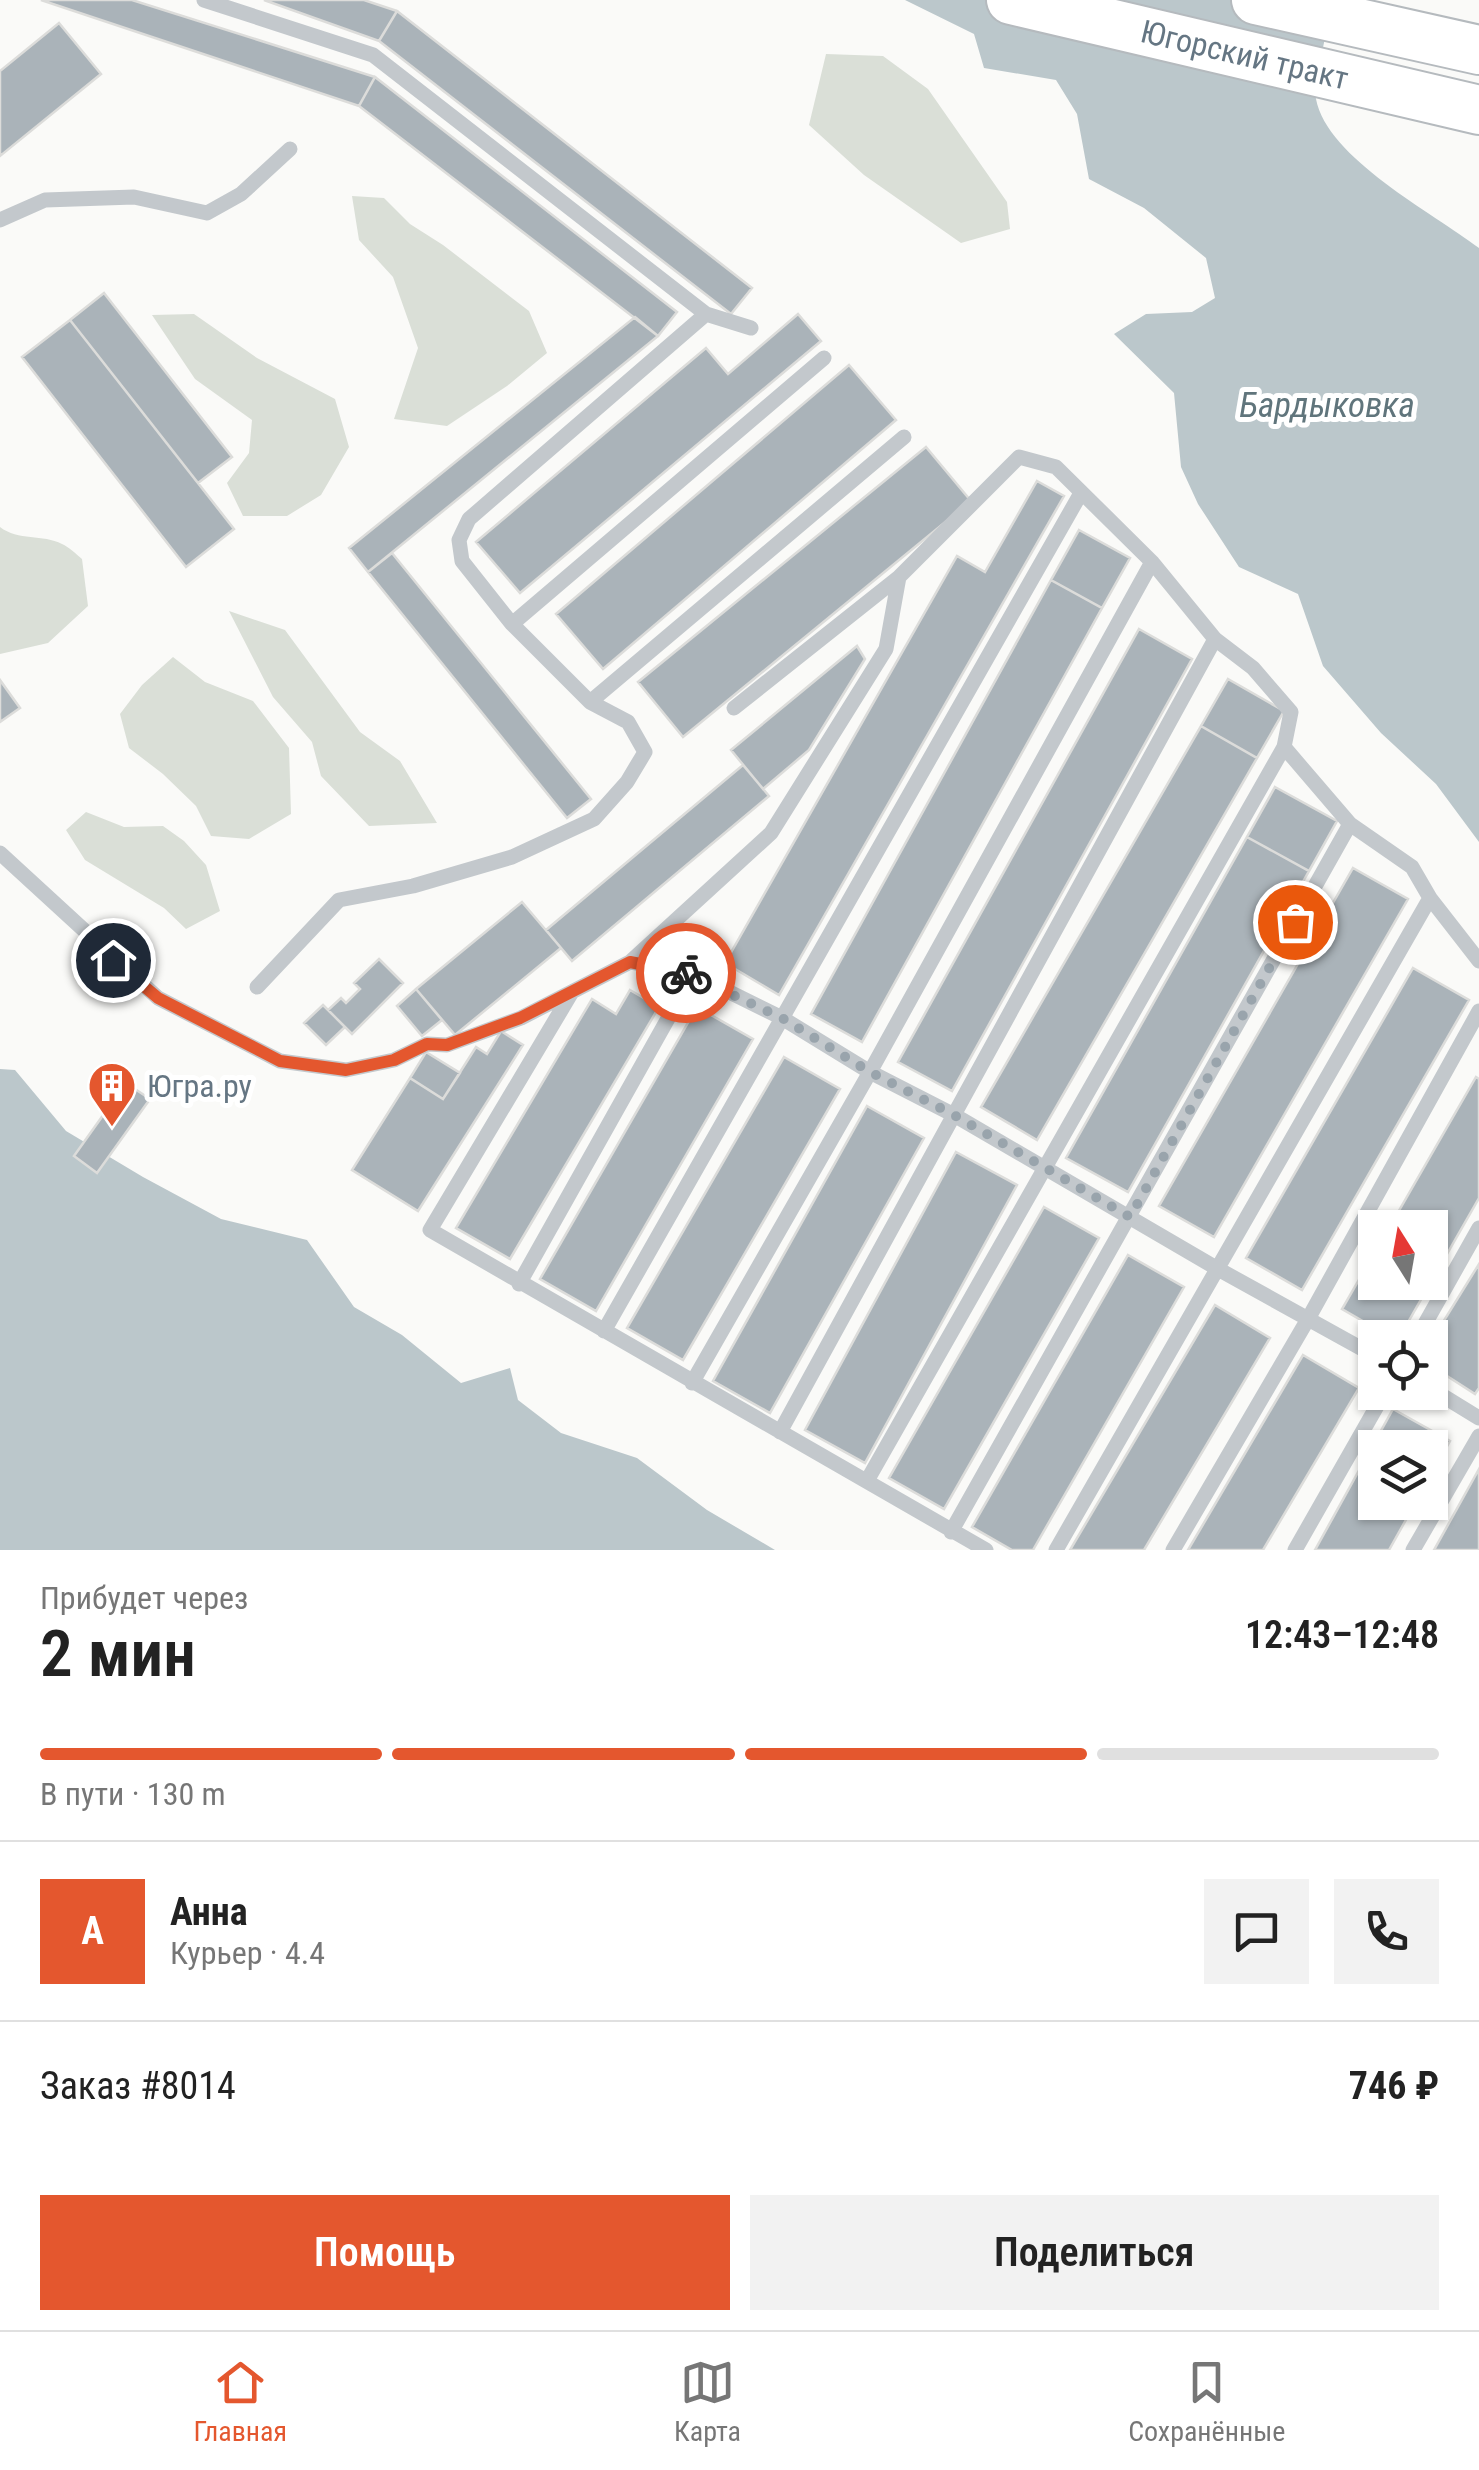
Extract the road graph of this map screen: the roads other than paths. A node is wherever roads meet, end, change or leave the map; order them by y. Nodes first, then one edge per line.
1 (204, 0) edge
2 (1010, 0) edge
3 (1256, 0) edge
4 (1472, 49) edge
5 (1473, 110) edge
6 (290, 148) dead end
7 (0, 220) edge
8 (706, 314) junction
9 (751, 328) dead end
10 (824, 358) dead end
11 (904, 436) dead end
12 (1081, 493) junction
13 (1152, 562) junction
14 (898, 577) junction
15 (512, 624) junction
16 (1215, 639) junction
17 (590, 702) junction
18 (734, 708) dead end
19 (1284, 747) junction
20 (1350, 824) junction
21 (0, 853) edge
22 (1430, 898) junction
23 (1479, 961) edge
24 (630, 962) junction
25 (693, 974) junction
26 (256, 987) dead end
27 (574, 988) junction
28 (1479, 1011) edge
29 (782, 1018) junction
30 (870, 1072) junction
31 (954, 1115) junction
32 (1044, 1166) junction
33 (1130, 1217) junction
34 (1479, 1228) edge
35 (1218, 1269) junction
36 (519, 1284) junction
37 (1308, 1319) junction
38 (1426, 1320) edge
39 (604, 1330) junction
40 (1358, 1347) edge
41 (692, 1383) junction
42 (1448, 1399) edge
43 (1375, 1410) edge
44 (1479, 1418) edge
45 (780, 1432) junction
46 (1479, 1436) edge
47 (868, 1479) junction
48 (952, 1532) junction
49 (986, 1550) edge
50 (1056, 1550) edge
51 (1173, 1550) edge
52 (1296, 1550) edge
53 (1413, 1550) edge

1 - 8 lane
2 - 5 main road, Югорский тракт
3 - 4 main road, Югорский тракт
6 - 7 lane
8 - 9 lane
8 - 15 lane
10 - 15 lane
11 - 17 lane
12 - 13 lane
12 - 14 lane
12 - 29 lane
13 - 16 lane
13 - 30 lane
14 - 18 lane
14 - 24 lane
15 - 17 lane
16 - 19 lane
16 - 31 lane
17 - 26 lane
19 - 20 lane
19 - 32 lane
20 - 22 lane
20 - 33 lane
21 - 27 lane
22 - 23 lane
22 - 35 lane
24 - 25 lane
24 - 27 lane
25 - 29 lane
25 - 36 lane
27 - 36 lane
28 - 37 lane
29 - 30 lane
29 - 39 lane
30 - 31 lane
30 - 41 lane
31 - 32 lane
31 - 45 lane
32 - 33 lane
32 - 47 lane
33 - 35 lane
33 - 48 lane
34 - 38 lane
35 - 37 lane
35 - 50 lane
36 - 39 lane
37 - 40 lane
37 - 51 lane
39 - 41 lane
41 - 45 lane
42 - 44 lane
43 - 52 lane
45 - 47 lane
46 - 53 lane
47 - 48 lane
48 - 49 lane

